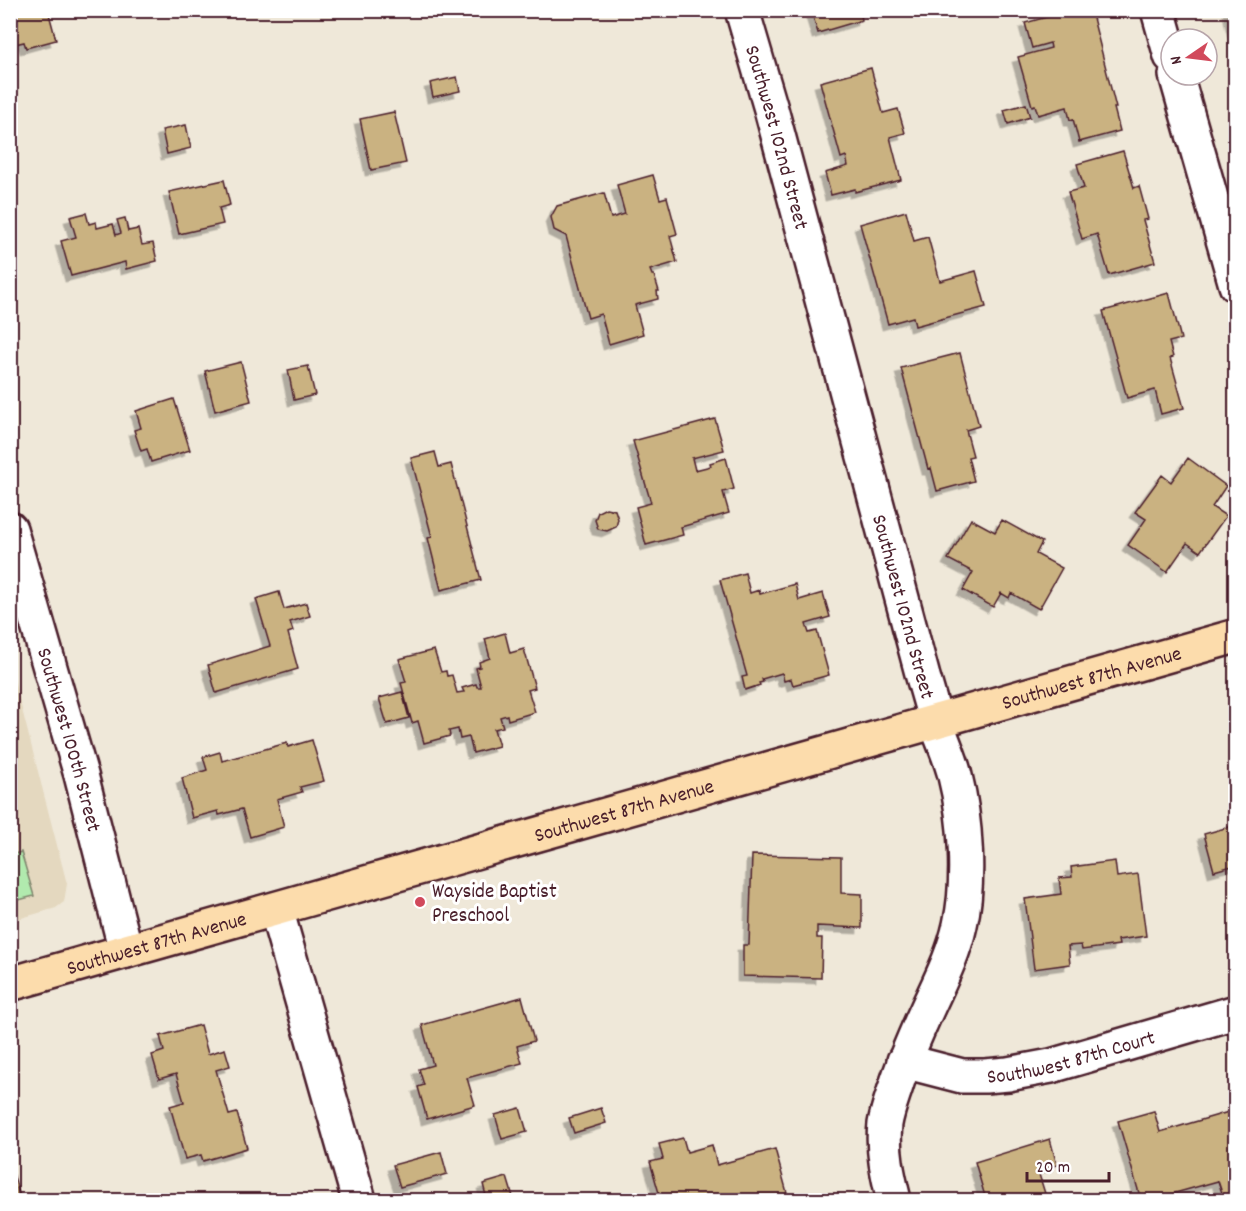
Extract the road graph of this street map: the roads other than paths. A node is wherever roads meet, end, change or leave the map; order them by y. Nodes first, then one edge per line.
1 (742, 10) edge
2 (1158, 10) edge
3 (1163, 27) edge
4 (1179, 87) edge
5 (1236, 285) edge
6 (10, 529) edge
7 (1236, 636) edge
8 (936, 721) junction
9 (276, 909) junction
10 (126, 951) junction
11 (10, 984) edge
12 (1236, 1012) edge
13 (904, 1061) junction
14 (359, 1200) edge
15 (894, 1200) edge

1 - 8 street, Southwest 102nd Street
2 - 3 street
4 - 5 street
6 - 10 street, Southwest 100th Street
7 - 8 main road, Southwest 87th Avenue
8 - 9 main road, Southwest 87th Avenue
8 - 13 street, Southwest 102nd Street
9 - 10 main road, Southwest 87th Avenue
9 - 14 street
10 - 11 main road, Southwest 87th Avenue
12 - 13 street, Southwest 87th Court
13 - 15 street, Southwest 102nd Street

